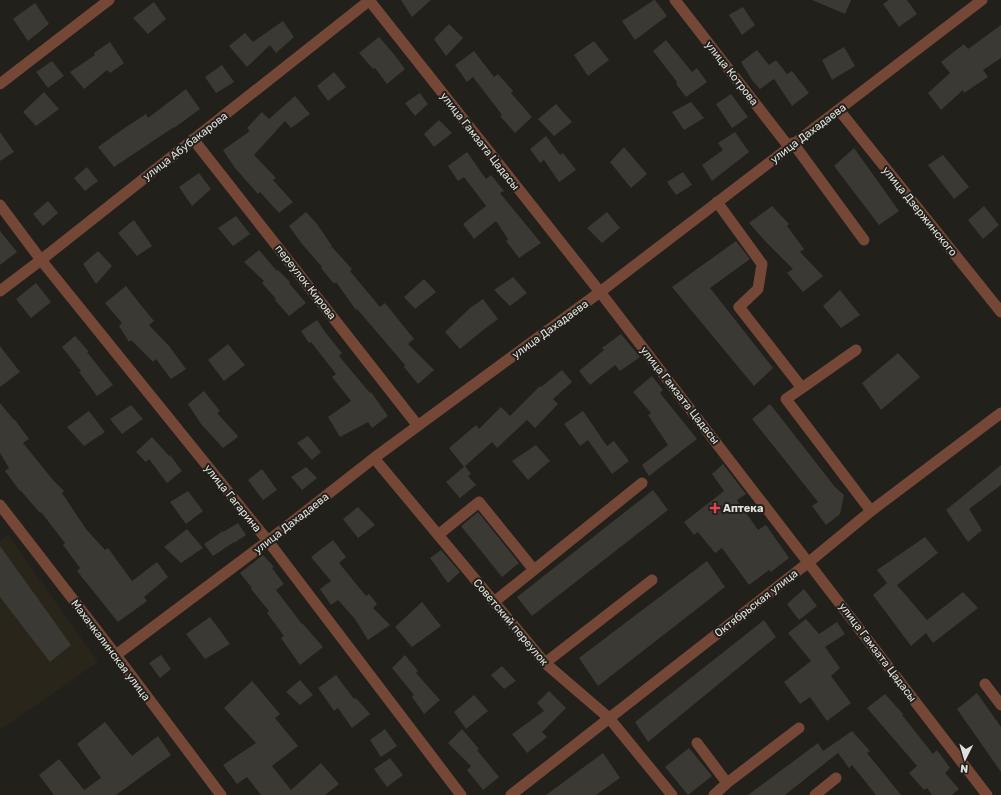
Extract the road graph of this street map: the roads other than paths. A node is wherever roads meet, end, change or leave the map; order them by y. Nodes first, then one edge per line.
1 (109, 0) edge
2 (369, 0) edge
3 (675, 0) edge
4 (982, 0) edge
5 (0, 84) edge
6 (839, 110) junction
7 (193, 139) junction
8 (791, 145) junction
9 (717, 202) junction
10 (0, 205) edge
11 (864, 240) dead end
12 (41, 260) junction
13 (0, 291) edge
14 (600, 292) junction
15 (1001, 312) edge
16 (856, 350) dead end
17 (802, 388) junction
18 (1001, 413) edge
19 (418, 426) junction
20 (374, 458) junction
21 (642, 483) dead end
22 (0, 505) edge
23 (871, 511) junction
24 (438, 534) junction
25 (268, 541) junction
26 (809, 562) junction
27 (534, 570) junction
28 (652, 580) dead end
29 (494, 602) junction
30 (116, 655) junction
31 (545, 663) junction
32 (985, 684) dead end
33 (1001, 706) edge
34 (610, 718) junction
35 (799, 728) dead end
36 (697, 743) dead end
37 (836, 778) dead end
38 (727, 784) junction
39 (222, 795) edge
40 (462, 795) edge
41 (511, 795) edge
42 (672, 795) edge
43 (714, 795) edge
44 (815, 795) edge
45 (987, 795) edge

1 - 5 street
2 - 7 street, улица Абубакарова
2 - 14 street, улица Гамзата Цадасы
3 - 8 street, улица Котрова
4 - 6 street, улица Дахадаева
6 - 8 street, улица Дахадаева
6 - 15 street, улица Дзержинского
7 - 12 street, улица Абубакарова
7 - 19 street, переулок Кирова
8 - 9 street, улица Дахадаева
8 - 11 street, улица Котрова
9 - 14 street, улица Дахадаева
9 - 17 street
10 - 12 street, улица Гагарина
12 - 13 street, улица Абубакарова
12 - 25 street, улица Гагарина
14 - 19 street, улица Дахадаева
14 - 26 street, улица Гамзата Цадасы
16 - 17 street
17 - 23 street
18 - 23 street, Октябрьская улица
19 - 20 street, улица Дахадаева
20 - 24 street, Советский переулок
20 - 25 street, улица Дахадаева
21 - 27 street
22 - 30 street, Махачкалинская улица
23 - 26 street, Октябрьская улица
24 - 27 street
24 - 29 street, Советский переулок
25 - 30 street, улица Дахадаева
25 - 40 street, улица Гагарина
26 - 34 street, Октябрьская улица
26 - 45 street, улица Гамзата Цадасы
27 - 29 street
28 - 31 street
29 - 31 street, Советский переулок
30 - 39 street, Махачкалинская улица
31 - 34 street, Советский переулок
32 - 33 street
34 - 41 street, Октябрьская улица
34 - 42 street, Советский переулок
35 - 38 street
36 - 38 street
37 - 44 street
38 - 43 street

